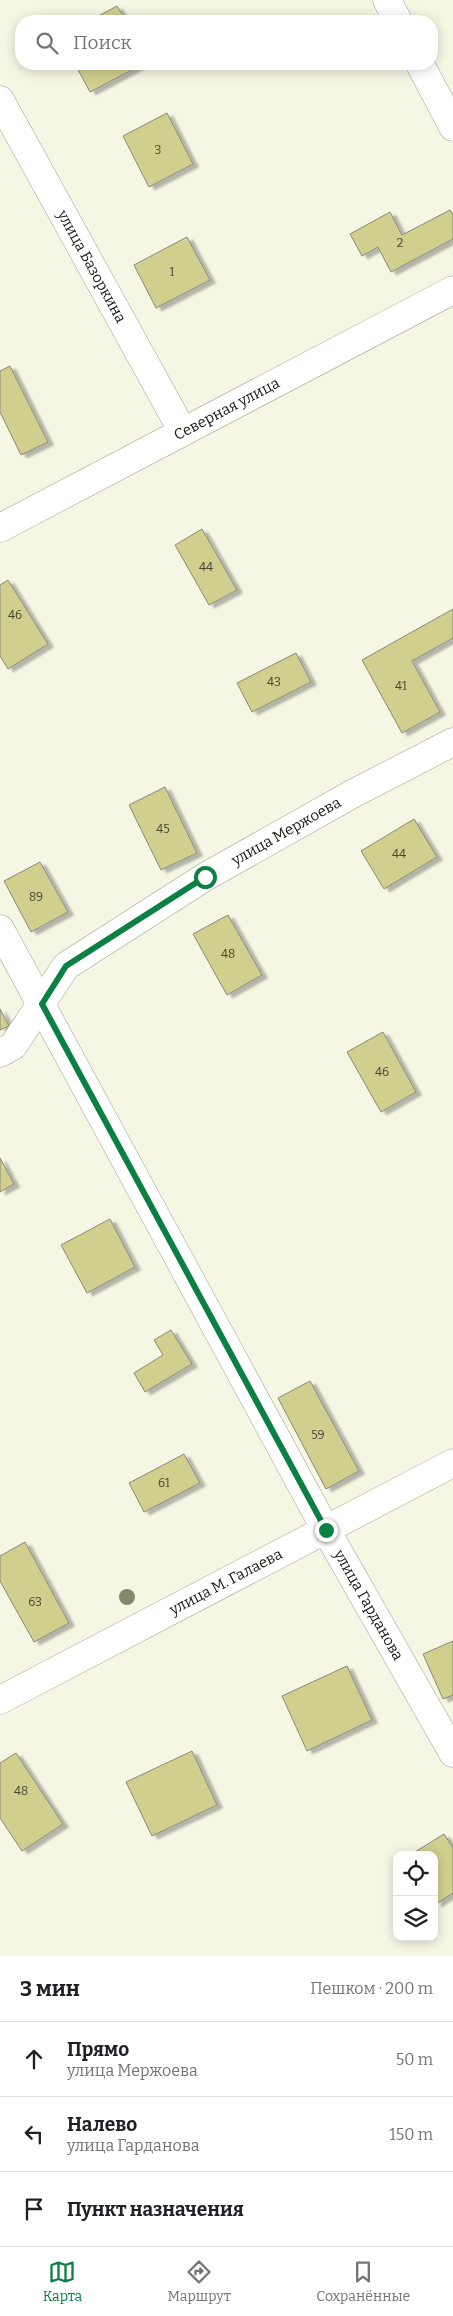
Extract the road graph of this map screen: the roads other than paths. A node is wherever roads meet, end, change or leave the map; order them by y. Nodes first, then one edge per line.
1 (387, 0) edge
2 (395, 15) edge
3 (423, 70) edge
4 (0, 100) edge
5 (453, 127) edge
6 (453, 290) edge
7 (183, 432) junction
8 (0, 528) edge
9 (453, 742) edge
10 (0, 929) edge
11 (42, 1004) junction
12 (0, 1053) edge
13 (453, 1463) edge
14 (326, 1530) junction
15 (0, 1700) edge
16 (453, 1752) edge

1 - 2 street
3 - 5 street
4 - 7 street, улица Базоркина
6 - 7 street, Северная улица
7 - 8 street, Северная улица
9 - 11 street, улица Мержоева
10 - 11 street, улица Гарданова
11 - 12 street, улица Мержоева
11 - 14 street, улица Гарданова
13 - 14 street, улица М. Галаева
14 - 15 street, улица М. Галаева
14 - 16 street, улица Гарданова

